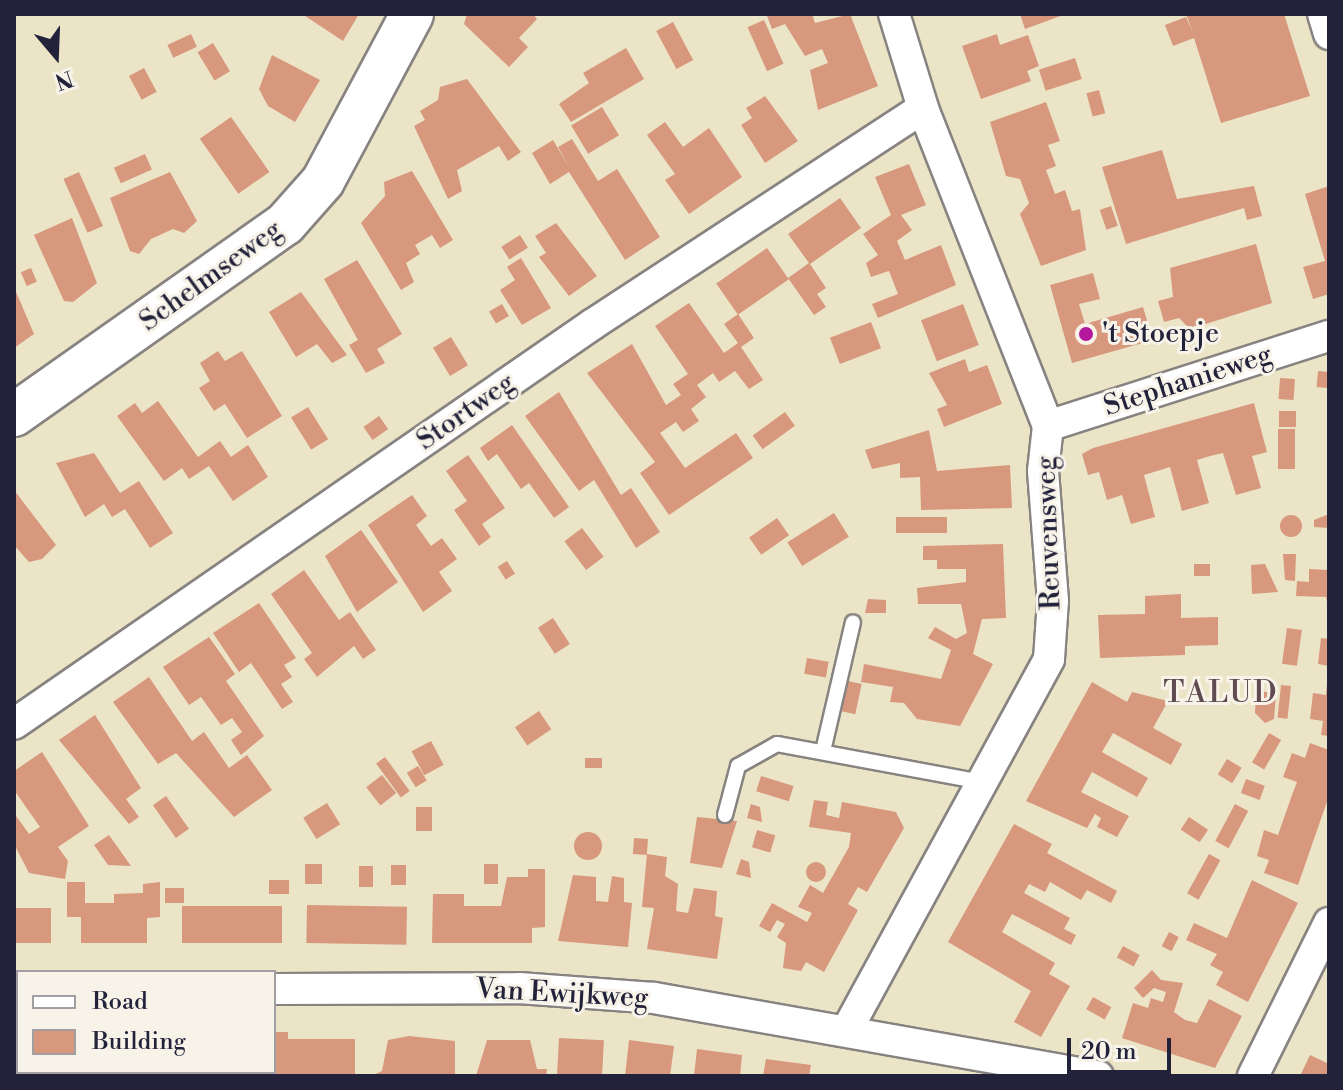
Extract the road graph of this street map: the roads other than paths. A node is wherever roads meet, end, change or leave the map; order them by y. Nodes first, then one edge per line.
1 (412, 14) edge
2 (894, 14) edge
3 (1323, 14) edge
4 (1329, 34) edge
5 (923, 108) junction
6 (1329, 336) edge
7 (14, 415) edge
8 (1048, 426) junction
9 (853, 622) dead end
10 (14, 724) edge
11 (823, 751) junction
12 (983, 782) junction
13 (725, 815) dead end
14 (1329, 923) edge
15 (276, 989) edge
16 (848, 1028) junction
17 (1098, 1076) edge
18 (1253, 1076) edge

1 - 7 main road, Schelmseweg
2 - 5 street, Reuvensweg
3 - 4 street
5 - 8 street, Reuvensweg
5 - 10 street, Stortweg
6 - 8 street, Stephanieweg
8 - 12 street, Reuvensweg
9 - 11 lane
11 - 12 lane
11 - 13 lane
12 - 16 street, Reuvensweg
14 - 18 street
15 - 16 street, Van Ewijkweg
16 - 17 street, Van Ewijkweg

